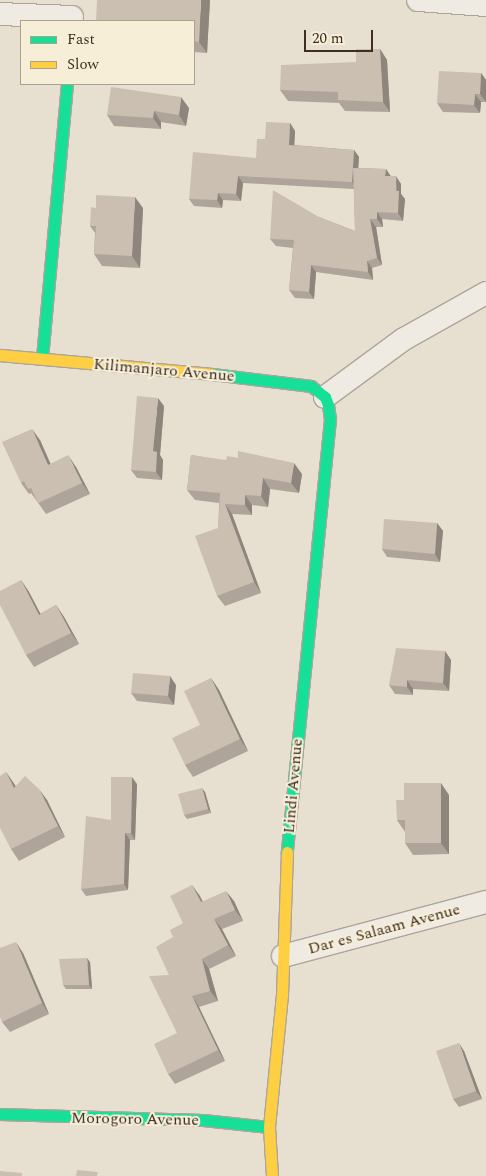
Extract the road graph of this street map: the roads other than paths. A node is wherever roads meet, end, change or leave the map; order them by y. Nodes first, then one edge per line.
1 (418, 0) edge
2 (486, 5) edge
3 (72, 13) edge
4 (0, 14) edge
5 (67, 85) edge
6 (486, 293) edge
7 (0, 355) edge
8 (42, 358) junction
9 (325, 397) junction
10 (486, 902) edge
11 (283, 956) junction
12 (0, 1114) edge
13 (269, 1127) junction
14 (272, 1176) edge

1 - 2 street
3 - 4 street
5 - 8 street
6 - 9 street
7 - 8 street, Kilimanjaro Avenue
8 - 9 street, Kilimanjaro Avenue
9 - 11 street, Lindi Avenue
10 - 11 street, Dar es Salaam Avenue
11 - 13 street, Lindi Avenue
12 - 13 street, Morogoro Avenue
13 - 14 street, Lindi Avenue

